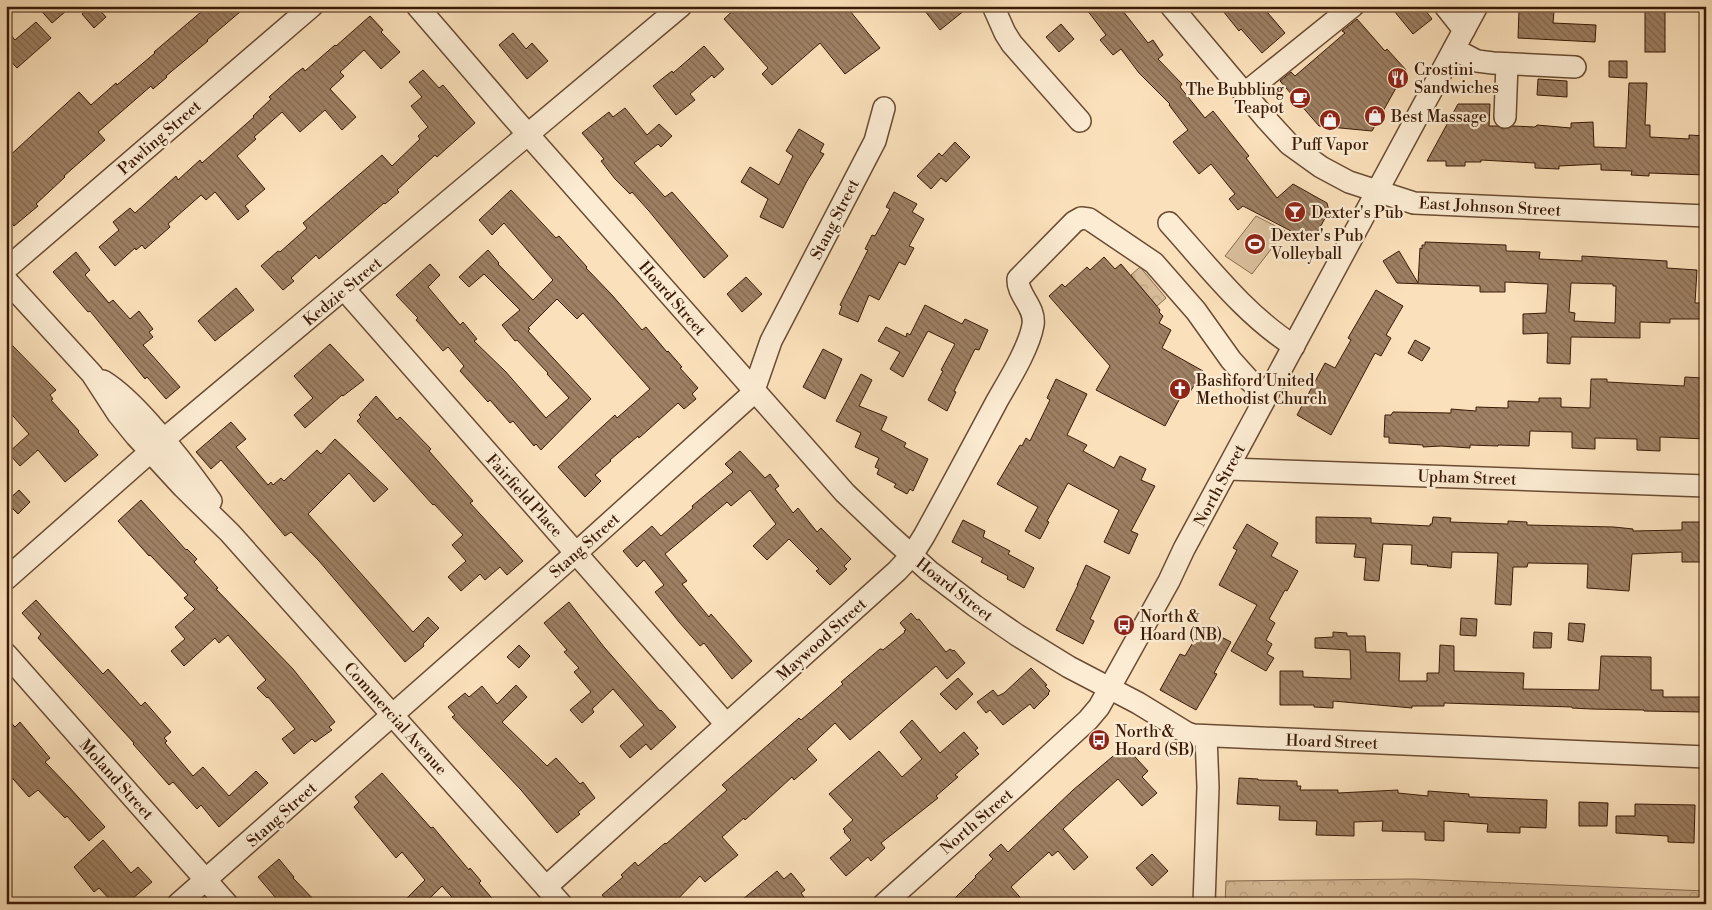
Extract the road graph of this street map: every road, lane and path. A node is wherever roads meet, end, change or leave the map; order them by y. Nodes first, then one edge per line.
1 (312, 6) edge
2 (417, 6) edge
3 (681, 6) edge
4 (993, 6) edge
5 (1171, 6) edge
6 (1354, 6) edge
7 (1444, 6) edge
8 (1477, 6) edge
9 (1464, 30) junction
10 (1454, 50) junction
11 (1507, 64) junction
12 (1575, 67) dead end
13 (1244, 93) junction
14 (884, 108) dead end
15 (1505, 117) dead end
16 (1080, 120) dead end
17 (528, 134) junction
18 (1378, 191) junction
19 (1706, 216) edge
20 (1169, 223) dead end
21 (6, 269) edge
22 (6, 280) edge
23 (344, 289) junction
24 (1294, 346) junction
25 (754, 390) junction
26 (1267, 396) junction
27 (157, 446) junction
28 (1228, 469) junction
29 (1706, 486) edge
30 (576, 552) junction
31 (912, 556) junction
32 (6, 579) edge
33 (6, 654) edge
34 (1109, 688) junction
35 (392, 714) junction
36 (726, 724) junction
37 (1206, 736) junction
38 (1706, 757) edge
39 (206, 880) junction
40 (546, 887) junction
41 (178, 904) edge
42 (227, 904) edge
43 (561, 904) edge
44 (884, 904) edge
45 (1204, 904) edge

1 - 21 street, Pawling Street
2 - 17 street, Hoard Street
3 - 17 street, Kedzie Street
4 - 16 street
5 - 13 street, East Johnson Street
6 - 13 street
7 - 9 street
8 - 9 street, North Street
9 - 10 street, North Street
10 - 11 street
10 - 18 street, North Street
11 - 12 street
11 - 15 street
13 - 18 street, East Johnson Street
14 - 25 street, Stang Street
17 - 23 street, Kedzie Street
17 - 25 street, Hoard Street
18 - 19 street, East Johnson Street
18 - 24 street, North Street
20 - 24 street
22 - 27 street, Commercial Avenue
23 - 27 street, Kedzie Street
23 - 30 street, Fairfield Place
24 - 26 street, North Street
25 - 30 street, Stang Street
25 - 31 street, Hoard Street
26 - 28 street, North Street
26 - 31 street, Maywood Street
27 - 32 street, Kedzie Street
27 - 35 street, Commercial Avenue
28 - 29 street, Upham Street
28 - 34 street, North Street
30 - 35 street, Stang Street
30 - 36 street, Fairfield Place
31 - 34 street, Hoard Street
31 - 36 street, Maywood Street
33 - 39 street, Moland Street
34 - 37 street, Hoard Street
34 - 44 street, North Street
35 - 39 street, Stang Street
35 - 40 street, Commercial Avenue
36 - 40 street, Maywood Street
37 - 38 street, Hoard Street
37 - 45 street
39 - 41 street, Stang Street
39 - 42 street, Moland Street
40 - 43 street, Commercial Avenue

